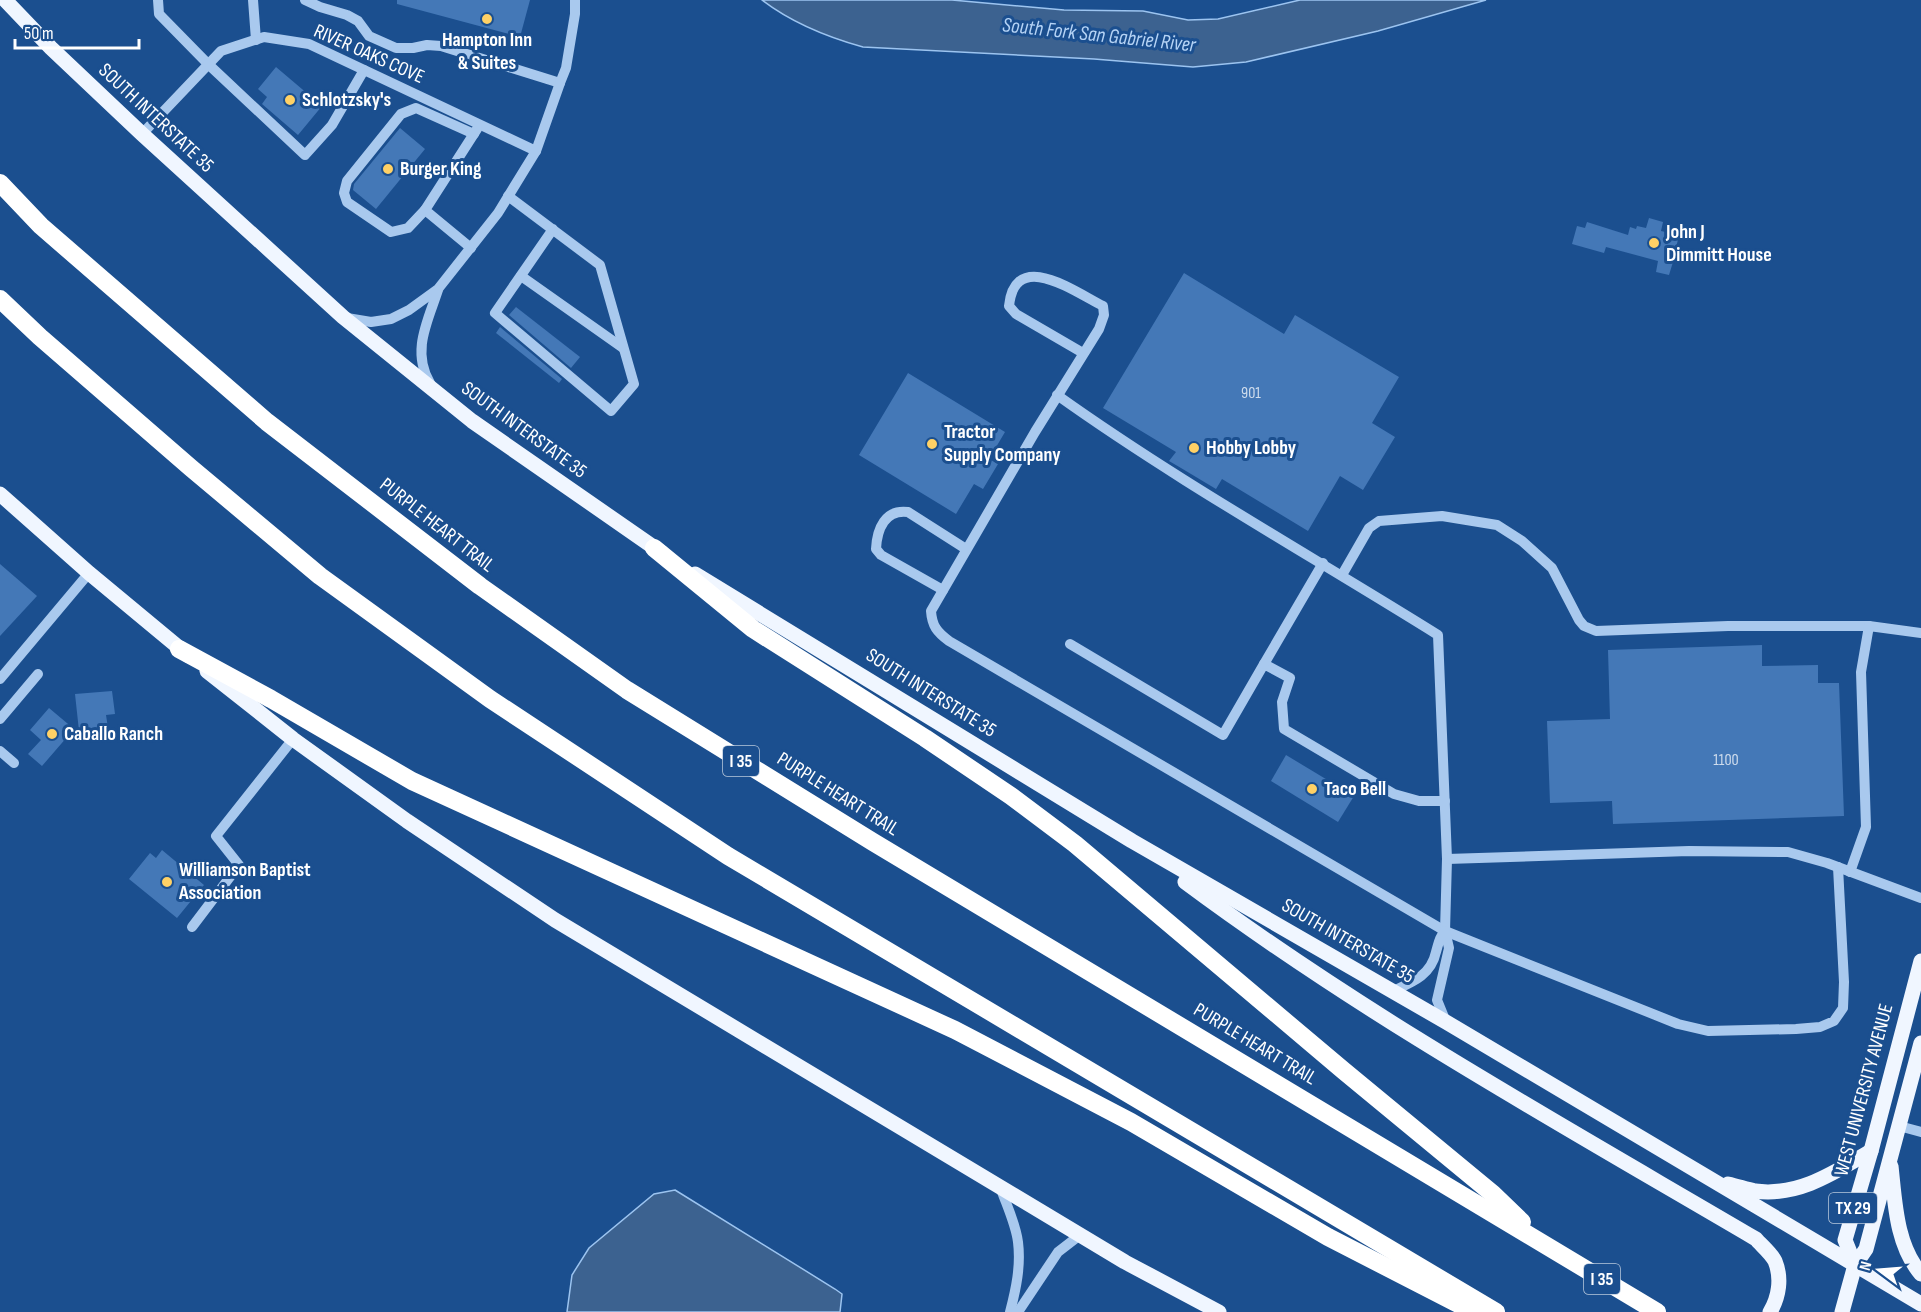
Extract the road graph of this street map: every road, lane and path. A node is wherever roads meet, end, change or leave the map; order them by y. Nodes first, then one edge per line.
1 (4, 0) edge
2 (158, 0) edge
3 (253, 0) edge
4 (305, 0) edge
5 (575, 0) edge
6 (256, 40) junction
7 (208, 64) junction
8 (364, 70) junction
9 (560, 83) junction
10 (477, 129) junction
11 (142, 134) junction
12 (536, 151) junction
13 (0, 183) edge
14 (508, 196) junction
15 (425, 210) junction
16 (553, 229) junction
17 (471, 248) junction
18 (521, 276) junction
19 (438, 289) junction
20 (0, 300) edge
21 (344, 317) junction
22 (624, 348) junction
23 (1083, 353) junction
24 (435, 392) junction
25 (1057, 394) junction
26 (0, 494) edge
27 (654, 548) junction
28 (966, 549) junction
29 (1323, 563) junction
30 (89, 573) junction
31 (1342, 575) junction
32 (943, 590) junction
33 (1869, 626) junction
34 (1921, 633) edge
35 (1070, 644) dead end
36 (179, 649) junction
37 (1264, 664) junction
38 (38, 674) dead end
39 (0, 679) edge
40 (0, 719) edge
41 (293, 739) junction
42 (0, 751) edge
43 (14, 763) dead end
44 (1445, 801) junction
45 (1132, 841) junction
46 (1447, 859) junction
47 (1838, 867) junction
48 (1851, 872) junction
49 (1921, 898) edge
50 (192, 927) dead end
51 (1446, 931) junction
52 (1921, 961) edge
53 (1393, 991) junction
54 (1446, 1022) junction
55 (1921, 1043) edge
56 (1899, 1126) junction
57 (1921, 1132) edge
58 (1871, 1151) junction
59 (1890, 1158) junction
60 (1712, 1180) junction
61 (1001, 1189) junction
62 (1080, 1235) junction
63 (1547, 1246) junction
64 (1855, 1265) junction
65 (1921, 1274) edge
66 (1921, 1304) edge
67 (1773, 1307) edge
68 (1010, 1312) edge
69 (1018, 1312) edge
70 (1219, 1312) edge
71 (1474, 1312) edge
72 (1496, 1312) edge
73 (1657, 1312) edge
74 (1842, 1312) edge

1 - 11 main road, SOUTH INTERSTATE 35
2 - 7 street
3 - 6 street
4 - 9 street
5 - 9 street
6 - 7 street, RIVER OAKS COVE
6 - 8 street, RIVER OAKS COVE
7 - 8 street
7 - 11 street, RIVER OAKS COVE
8 - 10 street, RIVER OAKS COVE
9 - 12 street
10 - 12 street, RIVER OAKS COVE
10 - 15 street
10 - 15 street
11 - 21 main road, SOUTH INTERSTATE 35
12 - 14 street
13 - 63 highway, PURPLE HEART TRAIL / I 35
14 - 16 street
14 - 17 street
15 - 17 street
16 - 18 street
16 - 22 street
17 - 19 street
18 - 22 street
18 - 22 street
19 - 21 street
19 - 24 street
20 - 72 highway
21 - 24 main road, SOUTH INTERSTATE 35
23 - 23 street
23 - 25 street
24 - 27 main road, SOUTH INTERSTATE 35
25 - 28 street
25 - 29 street
26 - 30 main road
27 - 45 main road, SOUTH INTERSTATE 35
27 - 63 highway
28 - 32 street
28 - 32 street
29 - 31 street
29 - 37 street
30 - 36 main road
30 - 39 street
31 - 33 street
31 - 44 street
32 - 51 street
33 - 34 street
33 - 48 street
35 - 37 street
36 - 41 main road
36 - 71 highway
37 - 44 street
38 - 40 street
41 - 50 street
41 - 61 main road
42 - 43 street
44 - 46 street
45 - 53 main road, SOUTH INTERSTATE 35
45 - 67 main road
46 - 47 street
46 - 51 street
47 - 48 street
47 - 51 street
48 - 49 street
51 - 53 street
51 - 54 street
52 - 58 main road, WEST UNIVERSITY AVENUE / TX 29
53 - 54 main road, SOUTH INTERSTATE 35
54 - 60 main road, SOUTH INTERSTATE 35
55 - 56 main road, TX 29
56 - 57 street
56 - 59 main road, TX 29
58 - 60 main road
58 - 64 main road, WEST UNIVERSITY AVENUE / TX 29
59 - 64 main road, TX 29
59 - 65 main road
60 - 64 main road, SOUTH INTERSTATE 35
61 - 62 main road
61 - 68 street
62 - 69 street
62 - 70 main road
63 - 73 highway, PURPLE HEART TRAIL / I 35
64 - 66 main road, SOUTH INTERSTATE 35
64 - 74 main road, TX 29

